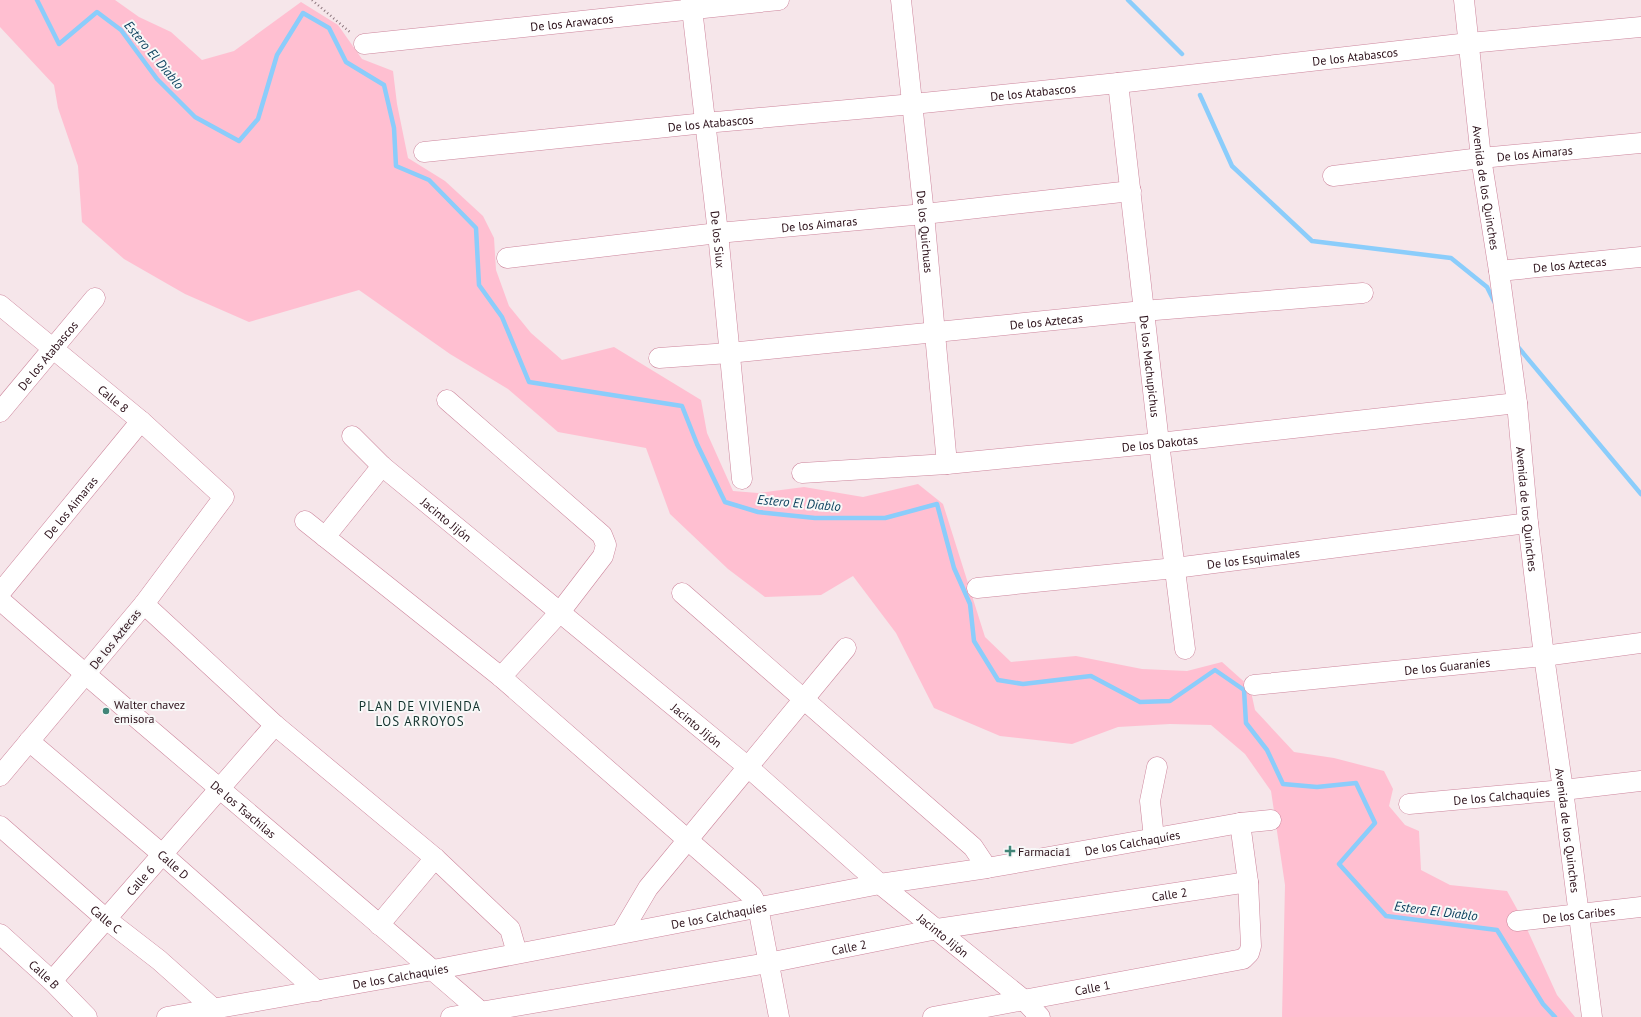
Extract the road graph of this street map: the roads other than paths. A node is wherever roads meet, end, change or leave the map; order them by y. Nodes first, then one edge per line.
1 (779, 0) edge
2 (901, 0) edge
3 (1464, 0) edge
4 (691, 4) edge
5 (1641, 27) edge
6 (1469, 43) junction
7 (364, 44) road end
8 (1118, 83) junction
9 (913, 104) junction
10 (705, 123) junction
11 (1641, 143) edge
12 (424, 152) dead end
13 (1481, 158) junction
14 (1333, 176) dead end
15 (1131, 191) junction
16 (924, 214) junction
17 (718, 233) junction
18 (1641, 257) edge
19 (507, 258) dead end
20 (1499, 271) junction
21 (1363, 293) dead end
22 (95, 298) dead end
23 (0, 305) edge
24 (1143, 311) junction
25 (934, 332) junction
26 (52, 349) junction
27 (729, 352) junction
28 (659, 358) dead end
29 (447, 400) dead end
30 (1516, 403) junction
31 (0, 412) edge
32 (141, 422) junction
33 (352, 436) dead end
34 (1159, 444) junction
35 (947, 464) junction
36 (382, 466) junction
37 (802, 473) dead end
38 (742, 479) dead end
39 (224, 497) joint
40 (305, 521) dead end
41 (1528, 523) junction
42 (325, 537) junction
43 (1175, 568) junction
44 (977, 588) dead end
45 (0, 593) edge
46 (682, 593) dead end
47 (0, 600) edge
48 (144, 604) junction
49 (560, 612) junction
50 (1641, 643) edge
51 (846, 648) dead end
52 (1185, 649) dead end
53 (1544, 656) junction
54 (85, 675) junction
55 (501, 677) junction
56 (1254, 685) dead end
57 (804, 700) junction
58 (275, 725) junction
59 (29, 741) junction
60 (748, 767) junction
61 (1157, 767) dead end
62 (0, 776) edge
63 (1641, 781) edge
64 (220, 788) junction
65 (1563, 790) junction
66 (1409, 804) dead end
67 (1271, 820) dead end
68 (1240, 823) junction
69 (0, 826) edge
70 (1154, 838) junction
71 (687, 841) junction
72 (162, 854) junction
73 (434, 858) junction
74 (987, 868) junction
75 (1248, 882) junction
76 (880, 884) junction
77 (758, 907) junction
78 (1641, 907) edge
79 (1578, 915) junction
80 (106, 919) junction
81 (1517, 921) dead end
82 (379, 925) junction
83 (936, 930) junction
84 (622, 932) junction
85 (0, 934) edge
86 (517, 953) junction
87 (768, 963) junction
88 (433, 970) junction
89 (52, 981) junction
90 (317, 991) junction
91 (1024, 1000) junction
92 (214, 1009) junction
93 (483, 1014) edge
94 (87, 1017) edge
95 (167, 1017) edge
96 (451, 1017) edge
97 (779, 1017) edge
98 (933, 1017) edge
99 (1040, 1017) edge
100 (1592, 1017) edge

1 - 4 street, De los Arawacos
2 - 9 street, De los Quichuas
3 - 6 street, Avenida de los Quinches
4 - 7 street, De los Arawacos
4 - 10 street, De los Siux
5 - 6 street, De los Atabascos
6 - 8 street, De los Atabascos
6 - 13 street, Avenida de los Quinches
8 - 9 street, De los Atabascos
8 - 15 street, De los Machupichus
9 - 10 street, De los Atabascos
9 - 16 street, De los Quichuas
10 - 12 street, De los Atabascos
10 - 17 street, De los Siux
11 - 13 street, De los Aimaras
13 - 14 street, De los Aimaras
13 - 20 street, Avenida de los Quinches
15 - 16 street, De los Aimaras
15 - 24 street, De los Machupichus
16 - 17 street, De los Aimaras
16 - 25 street, De los Quichuas
17 - 19 street, De los Aimaras
17 - 27 street, De los Siux
18 - 20 street, De los Aztecas
20 - 30 street, Avenida de los Quinches
21 - 24 street, De los Aztecas
22 - 26 street, De los Atabascos
23 - 26 street, Calle 8
24 - 25 street, De los Aztecas
24 - 34 street, De los Machupichus
25 - 27 street, De los Aztecas
25 - 35 street, De los Quichuas
26 - 31 street, De los Atabascos
26 - 32 street, Calle 8
27 - 28 street, De los Aztecas
27 - 38 street, De los Siux
29 - 49 street
30 - 34 street, De los Dakotas
30 - 41 street, Avenida de los Quinches
32 - 39 street, Calle 8
32 - 45 street, De los Aimaras
33 - 36 street, Jacinto Jijón
34 - 35 street, De los Dakotas
34 - 43 street, De los Machupichus
35 - 37 street, De los Dakotas
36 - 42 street
36 - 49 street, Jacinto Jijón
39 - 48 street, De los Aztecas
40 - 42 street
41 - 43 street, De los Esquimales
41 - 53 street, Avenida de los Quinches
42 - 55 street
43 - 44 street, De los Esquimales
43 - 52 street, De los Machupichus
46 - 57 street
47 - 54 street, De los Tsachilas
48 - 54 street, De los Aztecas
48 - 58 street
49 - 55 street
49 - 60 street, Jacinto Jijón
50 - 53 street, De los Guaraníes
51 - 57 street
53 - 56 street, De los Guaraníes
53 - 65 street, Avenida de los Quinches
54 - 59 street, De los Aztecas
54 - 64 street, De los Tsachilas
55 - 71 street
57 - 60 street
57 - 74 street
58 - 64 street, Calle 6
58 - 73 street
59 - 62 street, De los Aztecas
59 - 72 street, Calle D
60 - 71 street
60 - 76 street, Jacinto Jijón
61 - 70 street
63 - 65 street, De los Calchaquíes
64 - 72 street, Calle 6
64 - 82 street, De los Tsachilas
65 - 66 street, De los Calchaquíes
65 - 79 street, Avenida de los Quinches
67 - 68 street, De los Calchaquíes
68 - 70 street, De los Calchaquíes
68 - 75 street
69 - 80 street, Calle C
70 - 74 street, De los Calchaquíes
71 - 77 street
71 - 84 street
72 - 80 street, Calle 6
72 - 90 street, Calle D
73 - 82 street
73 - 86 street
74 - 76 street, De los Calchaquíes
75 - 83 street, Calle 2
75 - 91 street, Calle 1
76 - 77 street, De los Calchaquíes
76 - 83 street, Jacinto Jijón
77 - 84 street, De los Calchaquíes
77 - 87 street
78 - 79 street, De los Caribes
79 - 81 street, De los Caribes
79 - 100 street, Avenida de los Quinches
80 - 89 street, Calle 6
80 - 92 street, Calle C
82 - 88 street, De los Tsachilas
83 - 87 street, Calle 2
83 - 91 street, Jacinto Jijón
84 - 86 street, De los Calchaquíes
85 - 89 street, Calle B
86 - 88 street, De los Calchaquíes
87 - 93 street, Calle 2
87 - 97 street
88 - 90 street, De los Calchaquíes
88 - 93 street, De los Tsachilas
89 - 94 street, Calle B
90 - 92 street, De los Calchaquíes
91 - 98 street, Calle 1
91 - 99 street, Jacinto Jijón
92 - 95 street, De los Calchaquíes
93 - 96 street, Calle 2

